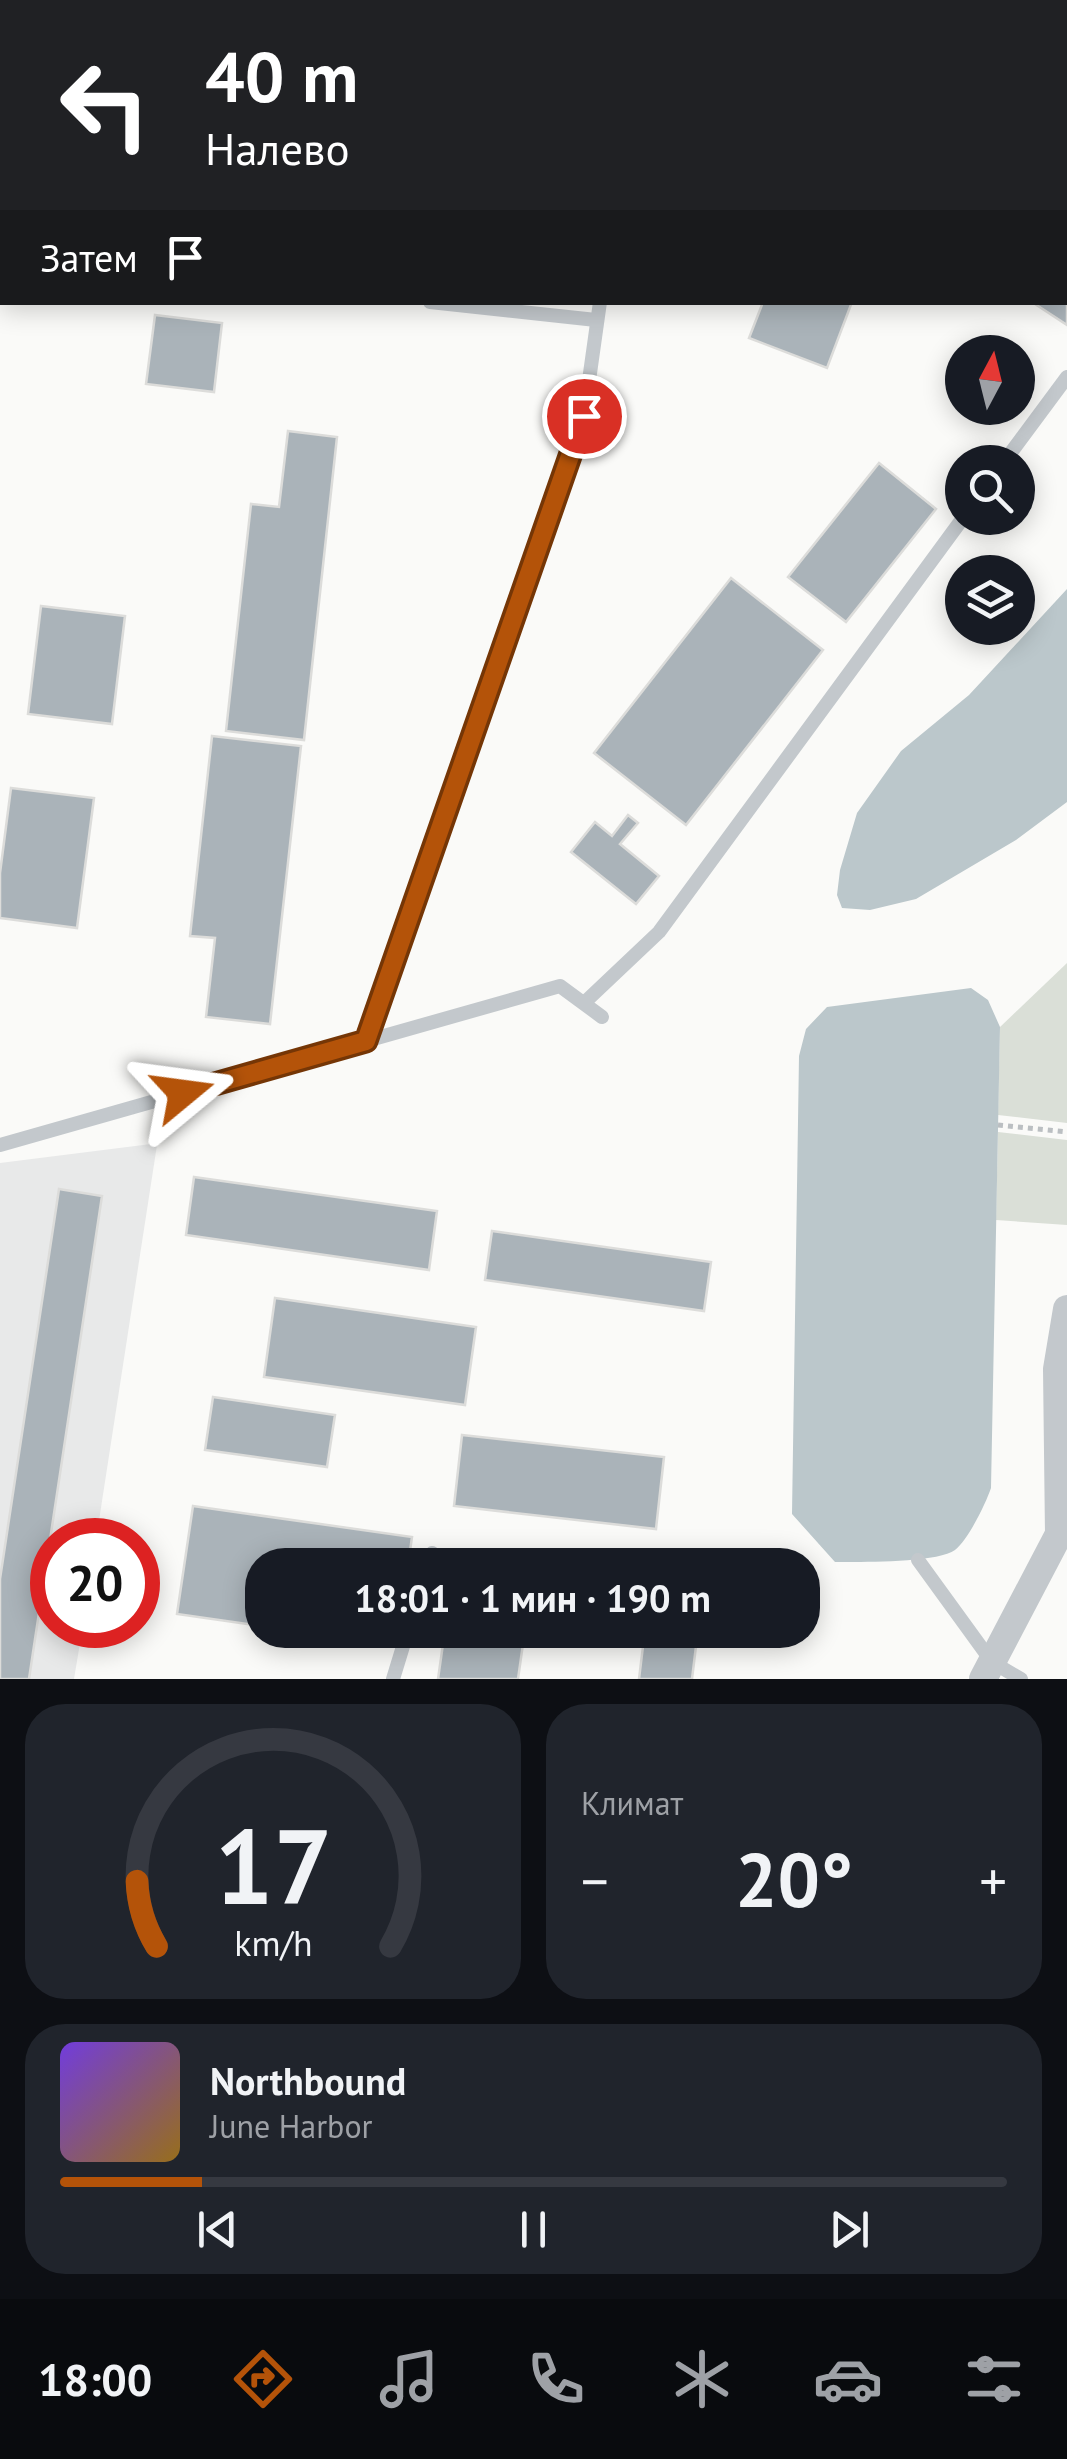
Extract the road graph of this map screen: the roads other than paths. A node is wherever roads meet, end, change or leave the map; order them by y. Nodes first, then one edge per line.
1 (458, 305) edge
2 (599, 305) edge
3 (596, 320) junction
4 (1067, 376) edge
5 (1016, 445) edge
6 (951, 535) edge
7 (584, 1003) junction
8 (602, 1016) dead end
9 (366, 1041) junction
10 (0, 1145) edge
11 (1067, 1309) edge
12 (918, 1560) dead end
13 (403, 1648) edge
14 (988, 1671) edge
15 (394, 1679) edge
16 (1021, 1679) edge

1 - 3 lane
2 - 3 lane
3 - 9 lane
4 - 5 lane
6 - 7 lane
7 - 8 lane
7 - 9 lane
9 - 10 lane
11 - 14 street
12 - 14 lane
13 - 15 lane
14 - 16 lane

